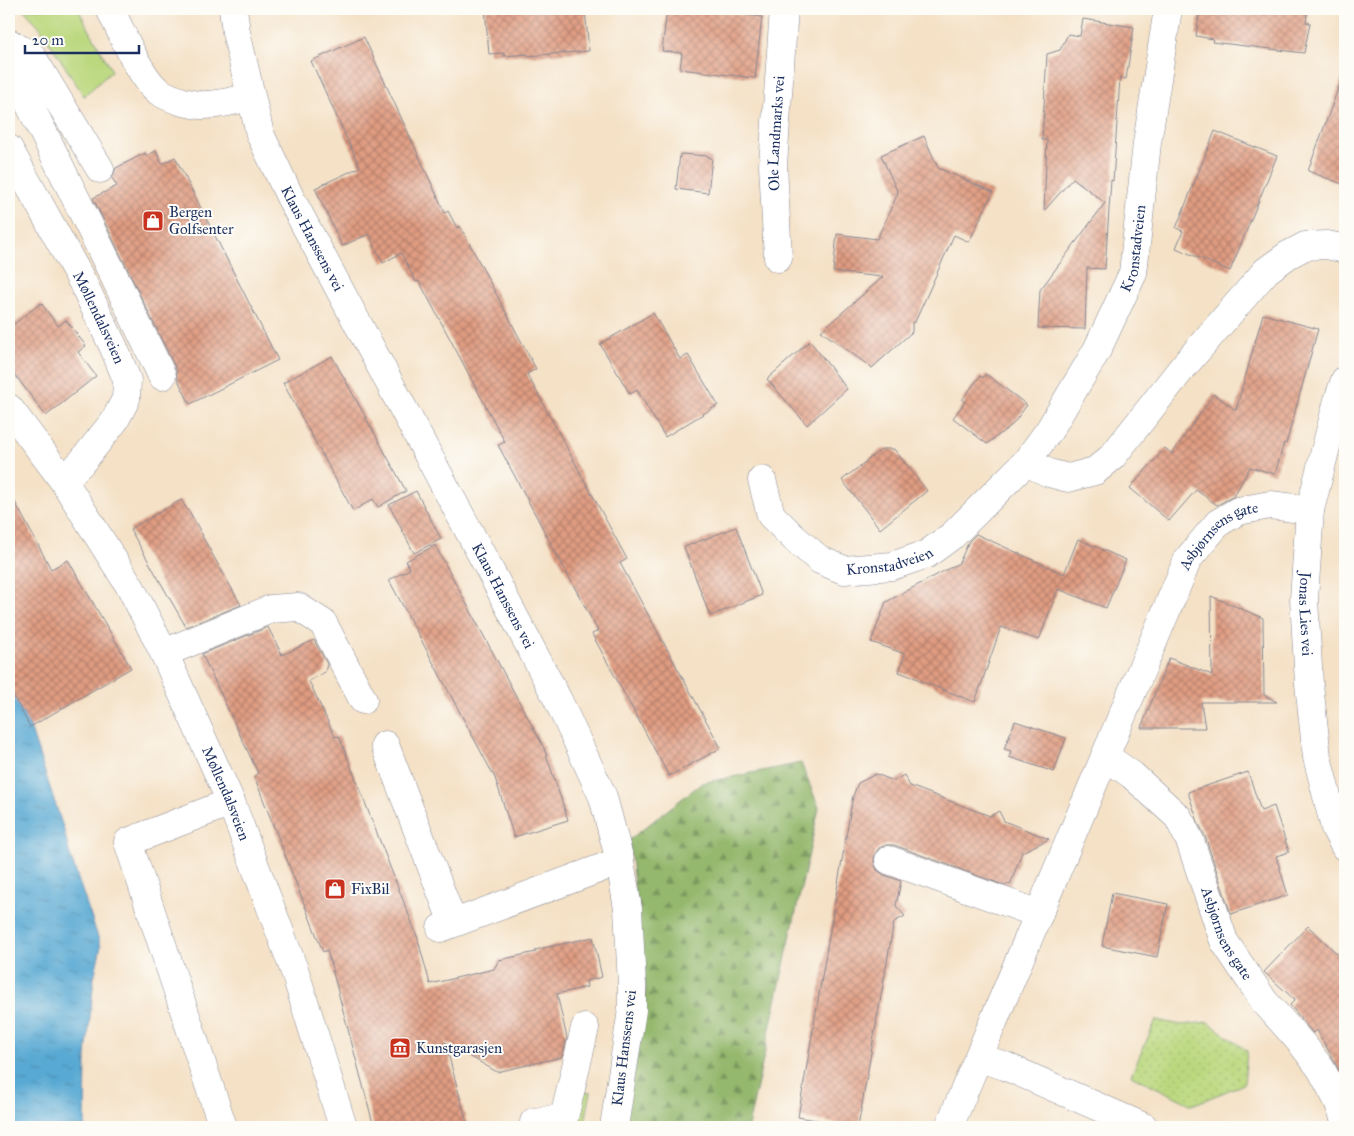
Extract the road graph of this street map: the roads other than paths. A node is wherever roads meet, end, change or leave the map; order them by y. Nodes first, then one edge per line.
1 (110, 9) edge
2 (233, 9) edge
3 (784, 9) edge
4 (1168, 9) edge
5 (9, 43) edge
6 (9, 63) edge
7 (250, 97) junction
8 (9, 149) edge
9 (100, 169) dead end
10 (1345, 250) edge
11 (778, 258) dead end
12 (162, 376) dead end
13 (1345, 380) edge
14 (9, 408) edge
15 (1026, 462) junction
16 (63, 480) junction
17 (762, 480) dead end
18 (1310, 510) junction
19 (164, 653) junction
20 (363, 700) dead end
21 (386, 745) dead end
22 (1105, 756) junction
23 (231, 802) junction
24 (1345, 847) edge
25 (620, 860) junction
26 (889, 860) dead end
27 (1039, 914) junction
28 (585, 1028) dead end
29 (979, 1058) junction
30 (534, 1118) edge
31 (1345, 1120) edge
32 (223, 1127) edge
33 (343, 1127) edge
34 (614, 1127) edge
35 (950, 1127) edge
36 (1144, 1127) edge

1 - 7 street
2 - 7 street, Klaus Hanssens vei
3 - 11 street, Ole Landmarks vei
4 - 15 street, Kronstadveien
5 - 9 street
6 - 12 street
7 - 25 street, Klaus Hanssens vei
8 - 16 street, Møllendalsveien
10 - 15 street
13 - 18 street, Jonas Lies vei
14 - 16 street, Møllendalsveien
15 - 17 street, Kronstadveien
16 - 19 street, Møllendalsveien
18 - 22 street, Asbjørnsens gate
18 - 24 street, Jonas Lies vei
19 - 20 street
19 - 23 street, Møllendalsveien
21 - 25 street
22 - 27 street, Asbjørnsens gate
22 - 31 street, Asbjørnsens gate
23 - 32 street
23 - 33 street, Møllendalsveien
25 - 34 street, Klaus Hanssens vei
26 - 27 street
27 - 29 street, Asbjørnsens gate
28 - 30 street
29 - 35 street, Asbjørnsens gate
29 - 36 street

